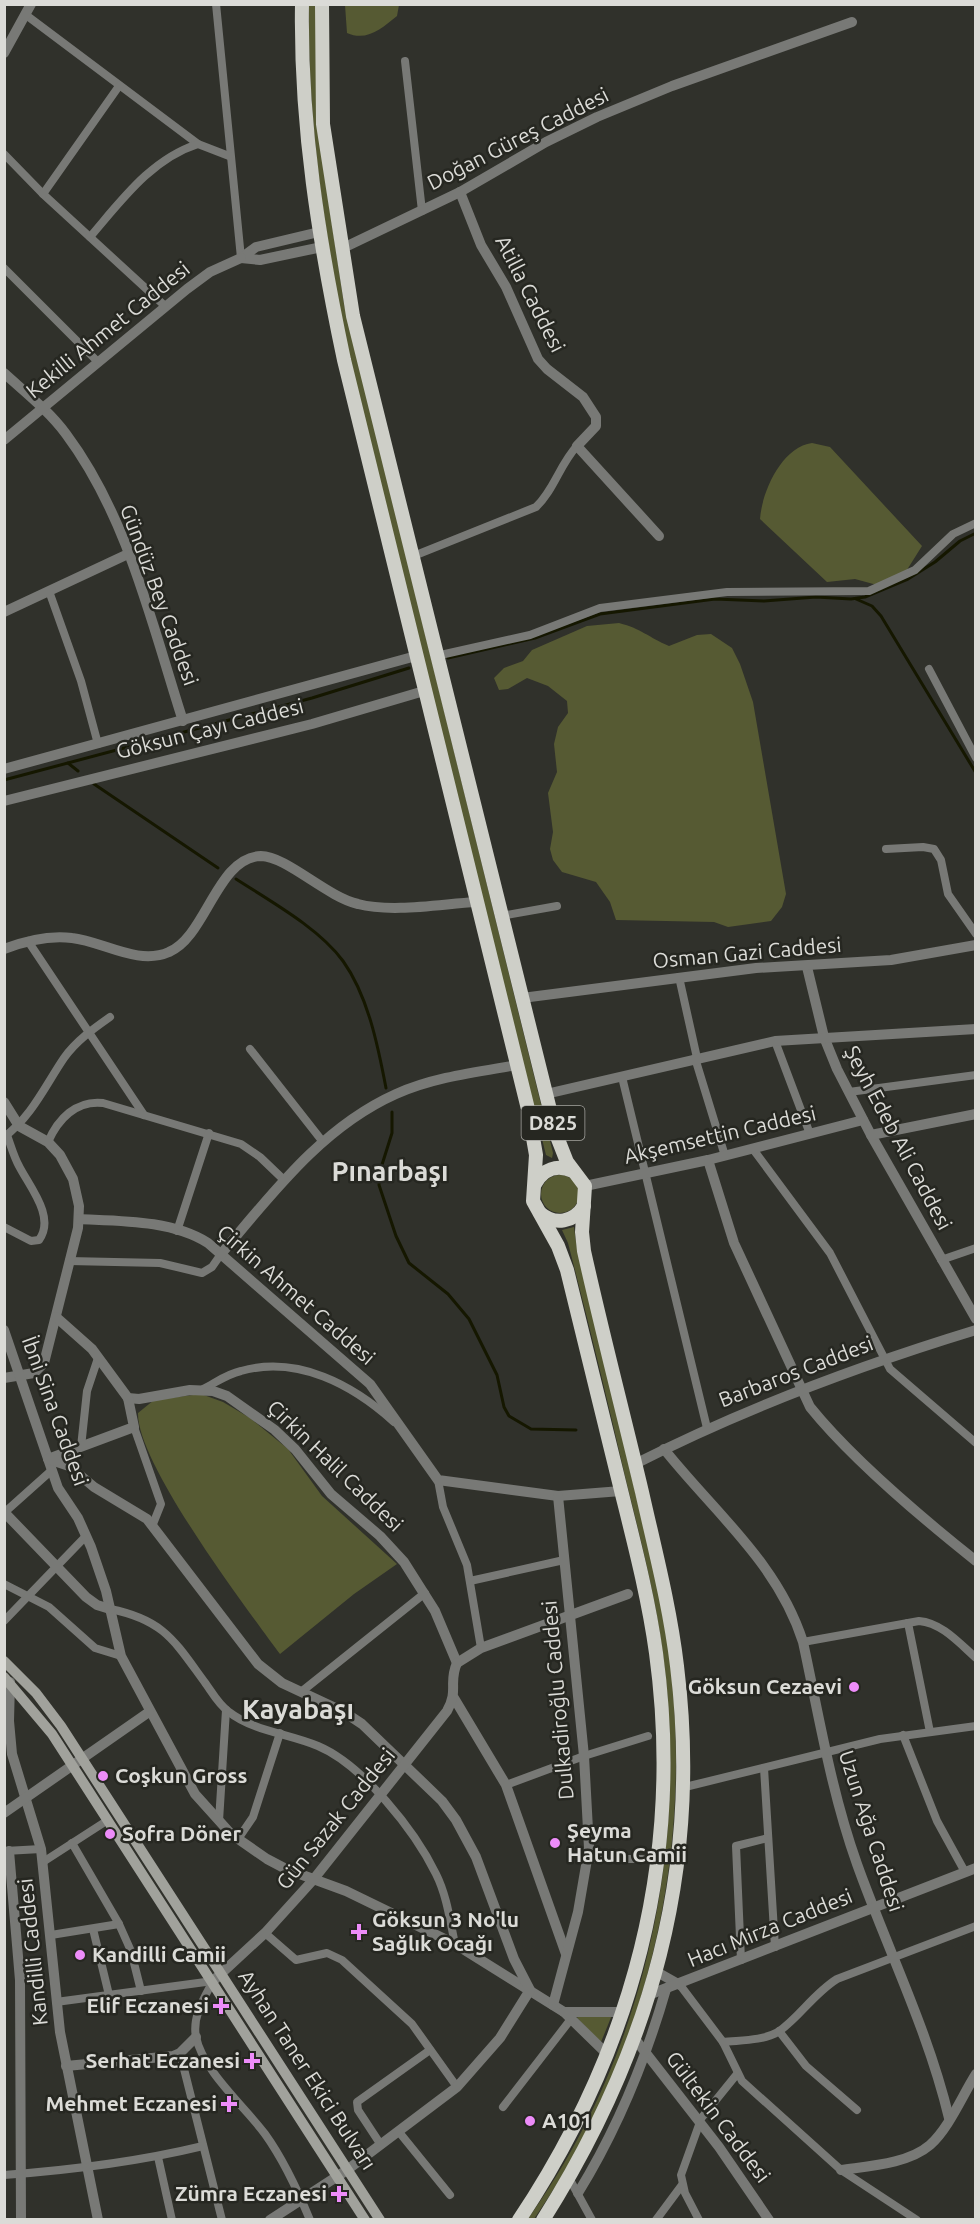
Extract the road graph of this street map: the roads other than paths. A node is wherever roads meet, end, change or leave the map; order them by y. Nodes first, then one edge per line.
1 (216, 4) edge
2 (302, 4) edge
3 (322, 4) edge
4 (29, 10) edge
5 (852, 22) dead end
6 (4, 53) edge
7 (405, 61) dead end
8 (119, 86) junction
9 (198, 144) junction
10 (4, 154) edge
11 (229, 156) junction
12 (460, 192) junction
13 (43, 194) junction
14 (422, 210) junction
15 (319, 232) junction
16 (90, 237) junction
17 (322, 247) junction
18 (341, 249) junction
19 (241, 258) junction
20 (4, 268) edge
21 (165, 306) junction
22 (98, 362) junction
23 (4, 373) edge
24 (44, 408) junction
25 (4, 440) edge
26 (577, 446) junction
27 (975, 523) edge
28 (659, 536) dead end
29 (129, 554) junction
30 (411, 557) junction
31 (49, 591) junction
32 (4, 612) edge
33 (416, 656) junction
34 (436, 656) junction
35 (929, 669) dead end
36 (424, 691) junction
37 (183, 721) junction
38 (98, 744) junction
39 (975, 758) edge
40 (5, 767) edge
41 (4, 801) edge
42 (886, 849) dead end
43 (476, 902) junction
44 (557, 906) dead end
45 (501, 916) junction
46 (975, 934) edge
47 (28, 941) junction
48 (975, 945) edge
49 (4, 949) edge
50 (807, 967) junction
51 (679, 977) junction
52 (522, 998) junction
53 (110, 1017) dead end
54 (975, 1029) edge
55 (90, 1031) junction
56 (824, 1037) junction
57 (775, 1041) junction
58 (250, 1049) dead end
59 (696, 1058) junction
60 (517, 1065) junction
61 (975, 1075) edge
62 (622, 1077) junction
63 (849, 1092) junction
64 (546, 1094) junction
65 (4, 1102) edge
66 (144, 1114) junction
67 (975, 1115) edge
68 (863, 1120) junction
69 (19, 1126) junction
70 (208, 1133) junction
71 (810, 1134) junction
72 (871, 1135) junction
73 (6, 1136) edge
74 (48, 1142) junction
75 (323, 1142) junction
76 (753, 1149) junction
77 (725, 1156) junction
78 (708, 1160) junction
79 (573, 1171) junction
80 (646, 1174) junction
81 (284, 1180) junction
82 (534, 1184) junction
83 (585, 1186) junction
84 (584, 1206) junction
85 (539, 1212) junction
86 (79, 1219) junction
87 (4, 1227) edge
88 (177, 1230) junction
89 (975, 1248) edge
90 (221, 1254) junction
91 (941, 1260) junction
92 (69, 1261) junction
93 (56, 1317) junction
94 (975, 1319) edge
95 (4, 1330) edge
96 (975, 1330) edge
97 (98, 1358) junction
98 (883, 1358) junction
99 (22, 1377) junction
100 (4, 1378) edge
101 (203, 1389) junction
102 (800, 1389) junction
103 (128, 1398) junction
104 (134, 1427) junction
105 (707, 1428) junction
106 (401, 1429) junction
107 (975, 1443) edge
108 (81, 1447) junction
109 (664, 1449) junction
110 (635, 1464) junction
111 (50, 1465) junction
112 (438, 1480) junction
113 (621, 1491) junction
114 (558, 1496) junction
115 (4, 1512) edge
116 (153, 1524) junction
117 (87, 1536) junction
118 (564, 1560) junction
119 (975, 1561) edge
120 (57, 1567) junction
121 (470, 1581) junction
122 (4, 1584) edge
123 (425, 1593) junction
124 (627, 1594) dead end
125 (28, 1596) junction
126 (110, 1609) junction
127 (571, 1614) junction
128 (4, 1621) edge
129 (908, 1623) junction
130 (802, 1641) junction
131 (481, 1648) junction
132 (121, 1656) junction
133 (975, 1658) edge
134 (4, 1661) edge
135 (457, 1663) junction
136 (7, 1679) edge
137 (301, 1692) junction
138 (454, 1698) junction
139 (226, 1710) junction
140 (149, 1712) junction
141 (975, 1726) edge
142 (930, 1732) junction
143 (280, 1733) junction
144 (903, 1735) junction
145 (648, 1736) dead end
146 (825, 1753) junction
147 (584, 1756) junction
148 (83, 1760) junction
149 (405, 1765) junction
150 (73, 1767) junction
151 (764, 1768) junction
152 (506, 1785) junction
153 (681, 1788) junction
154 (380, 1795) junction
155 (26, 1800) junction
156 (4, 1813) edge
157 (108, 1820) junction
158 (219, 1821) junction
159 (768, 1838) junction
160 (238, 1839) junction
161 (72, 1843) junction
162 (41, 1849) junction
163 (7, 1851) edge
164 (588, 1859) junction
165 (642, 1859) dead end
166 (43, 1862) junction
167 (970, 1870) edge
168 (313, 1880) junction
169 (874, 1908) junction
170 (119, 1924) junction
171 (975, 1926) edge
172 (93, 1929) junction
173 (265, 1933) junction
174 (51, 1935) junction
175 (455, 1944) junction
176 (775, 1947) junction
177 (566, 1954) junction
178 (893, 1957) junction
179 (741, 1960) junction
180 (657, 1972) junction
181 (222, 1973) junction
182 (213, 1981) junction
183 (680, 1985) junction
184 (666, 1989) junction
185 (141, 1990) junction
186 (530, 1990) junction
187 (651, 1994) junction
188 (109, 1995) junction
189 (56, 2002) junction
190 (553, 2005) junction
191 (624, 2012) junction
192 (568, 2016) junction
193 (779, 2031) junction
194 (196, 2037) junction
195 (635, 2040) junction
196 (723, 2042) junction
197 (430, 2050) junction
198 (180, 2053) junction
199 (646, 2054) junction
200 (608, 2055) junction
201 (66, 2066) junction
202 (737, 2074) junction
203 (975, 2074) edge
204 (457, 2088) junction
205 (502, 2107) dead end
206 (857, 2110) dead end
207 (949, 2118) junction
208 (700, 2122) junction
209 (399, 2132) junction
210 (381, 2145) junction
211 (203, 2146) junction
212 (158, 2157) junction
213 (88, 2168) junction
214 (347, 2170) junction
215 (841, 2170) junction
216 (19, 2174) junction
217 (4, 2175) edge
218 (337, 2176) junction
219 (569, 2178) junction
220 (682, 2185) junction
221 (578, 2193) junction
222 (450, 2195) dead end
223 (302, 2200) junction
224 (21, 2220) edge
225 (99, 2220) edge
226 (172, 2220) edge
227 (222, 2220) edge
228 (270, 2220) edge
229 (310, 2220) edge
230 (364, 2220) edge
231 (380, 2220) edge
232 (519, 2220) edge
233 (543, 2220) edge
234 (592, 2220) edge
235 (656, 2220) edge
236 (699, 2220) edge
237 (769, 2220) edge
238 (917, 2220) edge

1 - 11 street
2 - 15 highway, D825
3 - 18 highway, D825
4 - 6 street
4 - 8 street
5 - 12 street, Doğan Güreş Caddesi
7 - 14 street
8 - 9 street
8 - 13 street
9 - 11 street
9 - 16 street
10 - 13 street
11 - 19 street
12 - 14 street, Doğan Güreş Caddesi
12 - 26 street, Atilla Caddesi
13 - 16 street
14 - 18 street, Doğan Güreş Caddesi
15 - 17 highway, D825
15 - 19 street, Kekilli Ahmet Caddesi
16 - 21 street
17 - 19 street, Kekilli Ahmet Caddesi
17 - 33 highway, D825
18 - 30 highway, D825
19 - 21 street, Kekilli Ahmet Caddesi
20 - 22 street
21 - 22 street, Kekilli Ahmet Caddesi
22 - 24 street, Kekilli Ahmet Caddesi
23 - 24 street, Gündüz Bey Caddesi
24 - 25 street, Kekilli Ahmet Caddesi
24 - 29 street, Gündüz Bey Caddesi
26 - 28 street
26 - 30 street
27 - 34 street
29 - 31 street
29 - 37 street, Gündüz Bey Caddesi
30 - 34 highway, D825
31 - 32 street
31 - 38 street
33 - 36 highway, D825
33 - 37 street, Göksun Çayı Caddesi
34 - 45 highway, D825
35 - 39 street
36 - 41 street, Göksun Çayı Caddesi
36 - 43 highway, D825
37 - 38 street, Göksun Çayı Caddesi
38 - 40 street, Göksun Çayı Caddesi
42 - 46 street
43 - 47 street
43 - 60 highway, D825
44 - 45 street
45 - 52 highway, D825
47 - 49 street
47 - 55 street
48 - 50 street, Osman Gazi Caddesi
50 - 51 street, Osman Gazi Caddesi
50 - 56 street, Şeyh Edeb Ali Caddesi
51 - 52 street, Osman Gazi Caddesi
51 - 59 street
52 - 64 highway, D825
53 - 55 street
54 - 56 street
55 - 66 street
55 - 69 street
56 - 57 street
56 - 63 street, Şeyh Edeb Ali Caddesi
57 - 59 street
57 - 71 street
58 - 75 street
59 - 62 street
59 - 77 street
60 - 75 street
60 - 82 highway, D825
61 - 63 street
62 - 64 street
62 - 80 street
63 - 68 street, Şeyh Edeb Ali Caddesi
64 - 79 highway, D825
65 - 69 street
66 - 70 street
66 - 74 street
67 - 72 street
68 - 71 street, Akşemsettin Caddesi
68 - 72 street, Şeyh Edeb Ali Caddesi
69 - 73 street
69 - 74 street
70 - 81 street
70 - 88 street
71 - 76 street, Akşemsettin Caddesi
72 - 91 street, Şeyh Edeb Ali Caddesi
73 - 87 street
74 - 86 street
75 - 81 street
76 - 77 street, Akşemsettin Caddesi
76 - 98 street
77 - 78 street, Akşemsettin Caddesi
78 - 80 street, Akşemsettin Caddesi
78 - 102 street
79 - 82 highway
79 - 83 highway, D825
80 - 83 street, Akşemsettin Caddesi
80 - 105 street
81 - 90 street
82 - 85 highway, D825
83 - 84 highway
84 - 85 highway
84 - 110 highway
85 - 113 highway, D825
86 - 88 street, Çirkin Ahmet Caddesi
86 - 92 street
88 - 90 street, Çirkin Ahmet Caddesi
89 - 91 street
90 - 92 street
90 - 106 street, Çirkin Ahmet Caddesi
91 - 94 street, Şeyh Edeb Ali Caddesi
92 - 93 street
93 - 97 street
93 - 99 street
95 - 99 street, İbni Sina Caddesi
96 - 98 street, Barbaros Caddesi
97 - 103 street
97 - 108 street
98 - 102 street, Barbaros Caddesi
98 - 107 street
99 - 100 street
99 - 111 street, İbni Sina Caddesi
101 - 103 street, Çirkin Halil Caddesi
101 - 106 street
101 - 123 street, Çirkin Halil Caddesi
102 - 105 street, Barbaros Caddesi
102 - 119 street
103 - 104 street
104 - 108 street
104 - 116 street
105 - 109 street, Barbaros Caddesi
106 - 112 street, Çirkin Ahmet Caddesi
108 - 111 street
109 - 110 street, Barbaros Caddesi
109 - 130 street, Uzun Ağa Caddesi
110 - 153 highway
111 - 115 street
111 - 116 street
111 - 117 street, İbni Sina Caddesi
112 - 114 street
112 - 121 street
113 - 114 street
113 - 191 highway, D825
114 - 118 street, Dulkadiroğlu Caddesi
115 - 120 street
116 - 137 street
117 - 120 street
117 - 126 street, İbni Sina Caddesi
118 - 121 street
118 - 127 street, Dulkadiroğlu Caddesi
120 - 125 street
120 - 126 street
121 - 131 street
122 - 125 street
123 - 135 street, Çirkin Halil Caddesi
123 - 137 street
124 - 127 street
125 - 128 street
125 - 132 street
126 - 132 street, İbni Sina Caddesi
126 - 139 street
127 - 131 street
127 - 147 street, Dulkadiroğlu Caddesi
129 - 130 street
129 - 133 street
129 - 142 street
130 - 146 street, Uzun Ağa Caddesi
131 - 135 street
132 - 140 street, İbni Sina Caddesi
134 - 148 main road, Ayhan Taner Ekici Bulvarı
135 - 138 street
136 - 150 main road, Ayhan Taner Ekici Bulvarı
136 - 155 street, Kandilli Caddesi
137 - 149 street
138 - 149 street, Gün Sazak Caddesi
138 - 152 street
139 - 143 street
139 - 158 street
140 - 148 street
140 - 158 street, İbni Sina Caddesi
141 - 142 street
142 - 144 street
143 - 154 street
143 - 160 street
144 - 146 street
144 - 167 street
145 - 147 street
146 - 151 street
146 - 169 street, Uzun Ağa Caddesi
147 - 152 street
147 - 164 street, Dulkadiroğlu Caddesi
148 - 150 street
148 - 181 main road, Ayhan Taner Ekici Bulvarı
149 - 154 street, Gün Sazak Caddesi
149 - 186 street
150 - 155 street
150 - 157 main road, Ayhan Taner Ekici Bulvarı
151 - 153 street
151 - 159 street
152 - 177 street
153 - 180 highway
154 - 168 street, Gün Sazak Caddesi
154 - 175 street
155 - 156 street
155 - 162 street, Kandilli Caddesi
157 - 161 street
157 - 182 main road, Ayhan Taner Ekici Bulvarı
158 - 160 street, İbni Sina Caddesi
159 - 176 street
159 - 179 street
160 - 168 street, İbni Sina Caddesi
161 - 166 street
161 - 170 street
162 - 163 street
162 - 166 street, Kandilli Caddesi
163 - 216 street
164 - 165 street
164 - 177 street, Dulkadiroğlu Caddesi
166 - 174 street, Kandilli Caddesi
167 - 169 street, Hacı Mirza Caddesi
168 - 173 street, Gün Sazak Caddesi
168 - 175 street, İbni Sina Caddesi
169 - 176 street, Hacı Mirza Caddesi
169 - 178 street, Uzun Ağa Caddesi
170 - 172 street
170 - 185 street
171 - 178 street
172 - 174 street
172 - 188 street
173 - 181 street, Gün Sazak Caddesi
173 - 197 street
174 - 189 street, Kandilli Caddesi
175 - 186 street, İbni Sina Caddesi
176 - 179 street, Hacı Mirza Caddesi
177 - 190 street, Dulkadiroğlu Caddesi
178 - 193 street
178 - 207 street, Uzun Ağa Caddesi
179 - 183 street, Hacı Mirza Caddesi
180 - 183 street
180 - 187 highway
181 - 182 street, Gün Sazak Caddesi
181 - 214 main road, Ayhan Taner Ekici Bulvarı
182 - 185 street
182 - 194 street
182 - 218 main road, Ayhan Taner Ekici Bulvarı
183 - 184 street, Hacı Mirza Caddesi
183 - 196 street
184 - 187 street, Hacı Mirza Caddesi
184 - 199 street
185 - 188 street
186 - 190 street, İbni Sina Caddesi
186 - 204 street
187 - 195 highway
188 - 189 street
189 - 201 street, Kandilli Caddesi
190 - 192 street, İbni Sina Caddesi
191 - 192 street
191 - 200 highway, D825
192 - 200 street, İbni Sina Caddesi
192 - 205 street
193 - 196 street
193 - 206 street
194 - 198 street
194 - 223 street
195 - 199 street, Gültekin Caddesi
195 - 219 highway
196 - 202 street
197 - 204 street
197 - 210 street
198 - 201 street
198 - 211 street
199 - 208 street, Gültekin Caddesi
199 - 221 street
200 - 232 highway, D825
201 - 213 street, Kandilli Caddesi
202 - 208 street
202 - 215 street
203 - 207 street
204 - 209 street
207 - 215 street
208 - 220 street
208 - 237 street, Gültekin Caddesi
209 - 210 street
209 - 222 street
210 - 214 street
211 - 212 street
211 - 227 street
212 - 213 street
212 - 226 street
213 - 216 street
213 - 225 street, Kandilli Caddesi
214 - 218 street
214 - 231 main road, Ayhan Taner Ekici Bulvarı
215 - 238 street
216 - 217 street
216 - 224 street
218 - 223 street
218 - 230 main road, Ayhan Taner Ekici Bulvarı
219 - 221 street
219 - 233 highway
220 - 235 street
220 - 236 street
221 - 234 street
223 - 228 street
223 - 229 street

